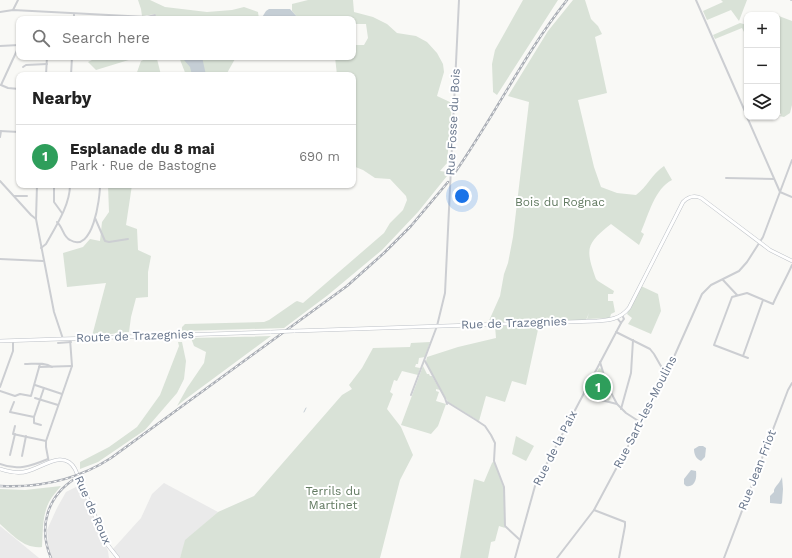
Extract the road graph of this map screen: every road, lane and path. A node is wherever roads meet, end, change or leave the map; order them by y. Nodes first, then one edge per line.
1 (18, 0) edge
2 (460, 0) edge
3 (696, 0) edge
4 (13, 10) junction
5 (0, 12) edge
6 (74, 14) joint
7 (155, 15) dead end
8 (123, 16) edge
9 (151, 16) edge
10 (0, 46) edge
11 (16, 46) edge
12 (16, 52) edge
13 (47, 60) edge
14 (72, 60) edge
15 (47, 64) junction
16 (23, 67) dead end
17 (46, 72) edge
18 (71, 72) edge
19 (0, 85) edge
20 (16, 89) edge
21 (744, 110) edge
22 (748, 120) edge
23 (0, 131) edge
24 (16, 132) edge
25 (0, 137) edge
26 (792, 160) edge
27 (726, 178) dead end
28 (774, 179) junction
29 (0, 181) edge
30 (37, 188) edge
31 (54, 188) edge
32 (70, 188) edge
33 (100, 188) edge
34 (780, 192) junction
35 (14, 196) junction
36 (27, 196) dead end
37 (792, 197) edge
38 (62, 213) junction
39 (94, 218) junction
40 (36, 219) junction
41 (58, 222) junction
42 (128, 239) dead end
43 (760, 242) junction
44 (41, 248) junction
45 (0, 259) edge
46 (43, 261) junction
47 (792, 261) edge
48 (792, 265) edge
49 (723, 280) junction
50 (737, 295) junction
51 (762, 300) junction
52 (622, 315) junction
53 (617, 318) junction
54 (621, 322) junction
55 (437, 326) junction
56 (271, 332) joint
57 (616, 332) junction
58 (63, 339) junction
59 (633, 340) junction
60 (0, 341) edge
61 (13, 341) junction
62 (71, 341) junction
63 (58, 343) dead end
64 (742, 356) junction
65 (748, 358) dead end
66 (425, 361) junction
67 (600, 362) junction
68 (25, 364) dead end
69 (40, 364) junction
70 (72, 366) junction
71 (39, 367) junction
72 (52, 367) junction
73 (666, 375) junction
74 (792, 383) edge
75 (34, 385) junction
76 (0, 387) edge
77 (44, 388) junction
78 (0, 391) edge
79 (584, 392) junction
80 (62, 394) junction
81 (411, 396) dead end
82 (35, 398) dead end
83 (40, 399) junction
84 (14, 402) dead end
85 (617, 404) junction
86 (58, 405) junction
87 (621, 409) junction
88 (34, 417) junction
89 (640, 422) junction
90 (40, 425) dead end
91 (15, 426) dead end
92 (15, 434) junction
93 (26, 436) junction
94 (46, 441) junction
95 (10, 455) dead end
96 (22, 456) dead end
97 (48, 461) junction
98 (0, 464) edge
99 (0, 469) edge
100 (594, 510) junction
101 (520, 540) junction
102 (118, 558) edge
103 (516, 558) edge
104 (557, 558) edge
105 (619, 558) edge
106 (724, 558) edge

1 - 4 street
2 - 55 street, Rue Fosse du Bois
3 - 21 street
4 - 5 street
4 - 6 street
6 - 8 street
7 - 9 street
10 - 11 street
12 - 19 street
13 - 15 street
14 - 18 street
15 - 16 street
15 - 17 street
19 - 20 street
22 - 28 street
23 - 24 street
23 - 25 street
26 - 34 street
27 - 28 street
28 - 34 street
29 - 35 street
30 - 40 street
31 - 38 street
32 - 38 street
33 - 39 street
34 - 37 street
34 - 43 street
35 - 36 street
35 - 40 street
38 - 41 street
39 - 41 street
39 - 42 street
40 - 44 street
41 - 44 street
43 - 47 main road
43 - 49 street, Rue Sart-les-Moulins
43 - 52 main road, Rue de Trazegnies
44 - 46 street
45 - 46 street
46 - 58 street
48 - 51 street
49 - 50 street
49 - 73 street, Rue Sart-les-Moulins
50 - 51 street
50 - 64 street
51 - 64 street
52 - 53 main road, Rue de Trazegnies
52 - 54 street, Rue de la Paix
53 - 54 street
53 - 55 main road, Rue de Trazegnies
54 - 57 street, Rue de la Paix
55 - 56 main road, Rue de Trazegnies, bridge
55 - 66 street, Rue Fosse du Bois
56 - 62 main road, Route de Trazegnies
57 - 59 street
57 - 67 street, Rue de la Paix
58 - 61 main road, Route de Trazegnies
58 - 62 main road, Route de Trazegnies
59 - 73 street
59 - 87 street
60 - 61 main road, Route de Trazegnies
61 - 76 street
62 - 63 street
62 - 70 street
64 - 65 street
66 - 81 street, Rue Fosse du Bois
66 - 101 street
67 - 79 street, Rue de la Paix
67 - 85 street
68 - 69 street
69 - 71 street
69 - 72 street
70 - 72 street
70 - 80 street
71 - 72 street
71 - 75 street
73 - 89 street, Rue Sart-les-Moulins
74 - 106 street, Rue Jean Friot
75 - 77 street
75 - 78 street
77 - 80 street
77 - 83 street
79 - 85 street
79 - 101 street, Rue de la Paix
80 - 86 street
82 - 83 street
83 - 86 street
83 - 88 street
84 - 88 street
85 - 87 street
86 - 94 street
87 - 89 street
88 - 90 street
89 - 100 street, Rue Sart-les-Moulins
91 - 92 street
92 - 93 street
92 - 95 street
93 - 94 street
93 - 96 street
94 - 97 street
97 - 98 street, Rue de Roux
97 - 99 main road, Rue de Roux
97 - 102 main road, Rue de Roux
100 - 104 street, Rue Sart-les-Moulins
100 - 105 street
101 - 103 street, Rue de la Paix

